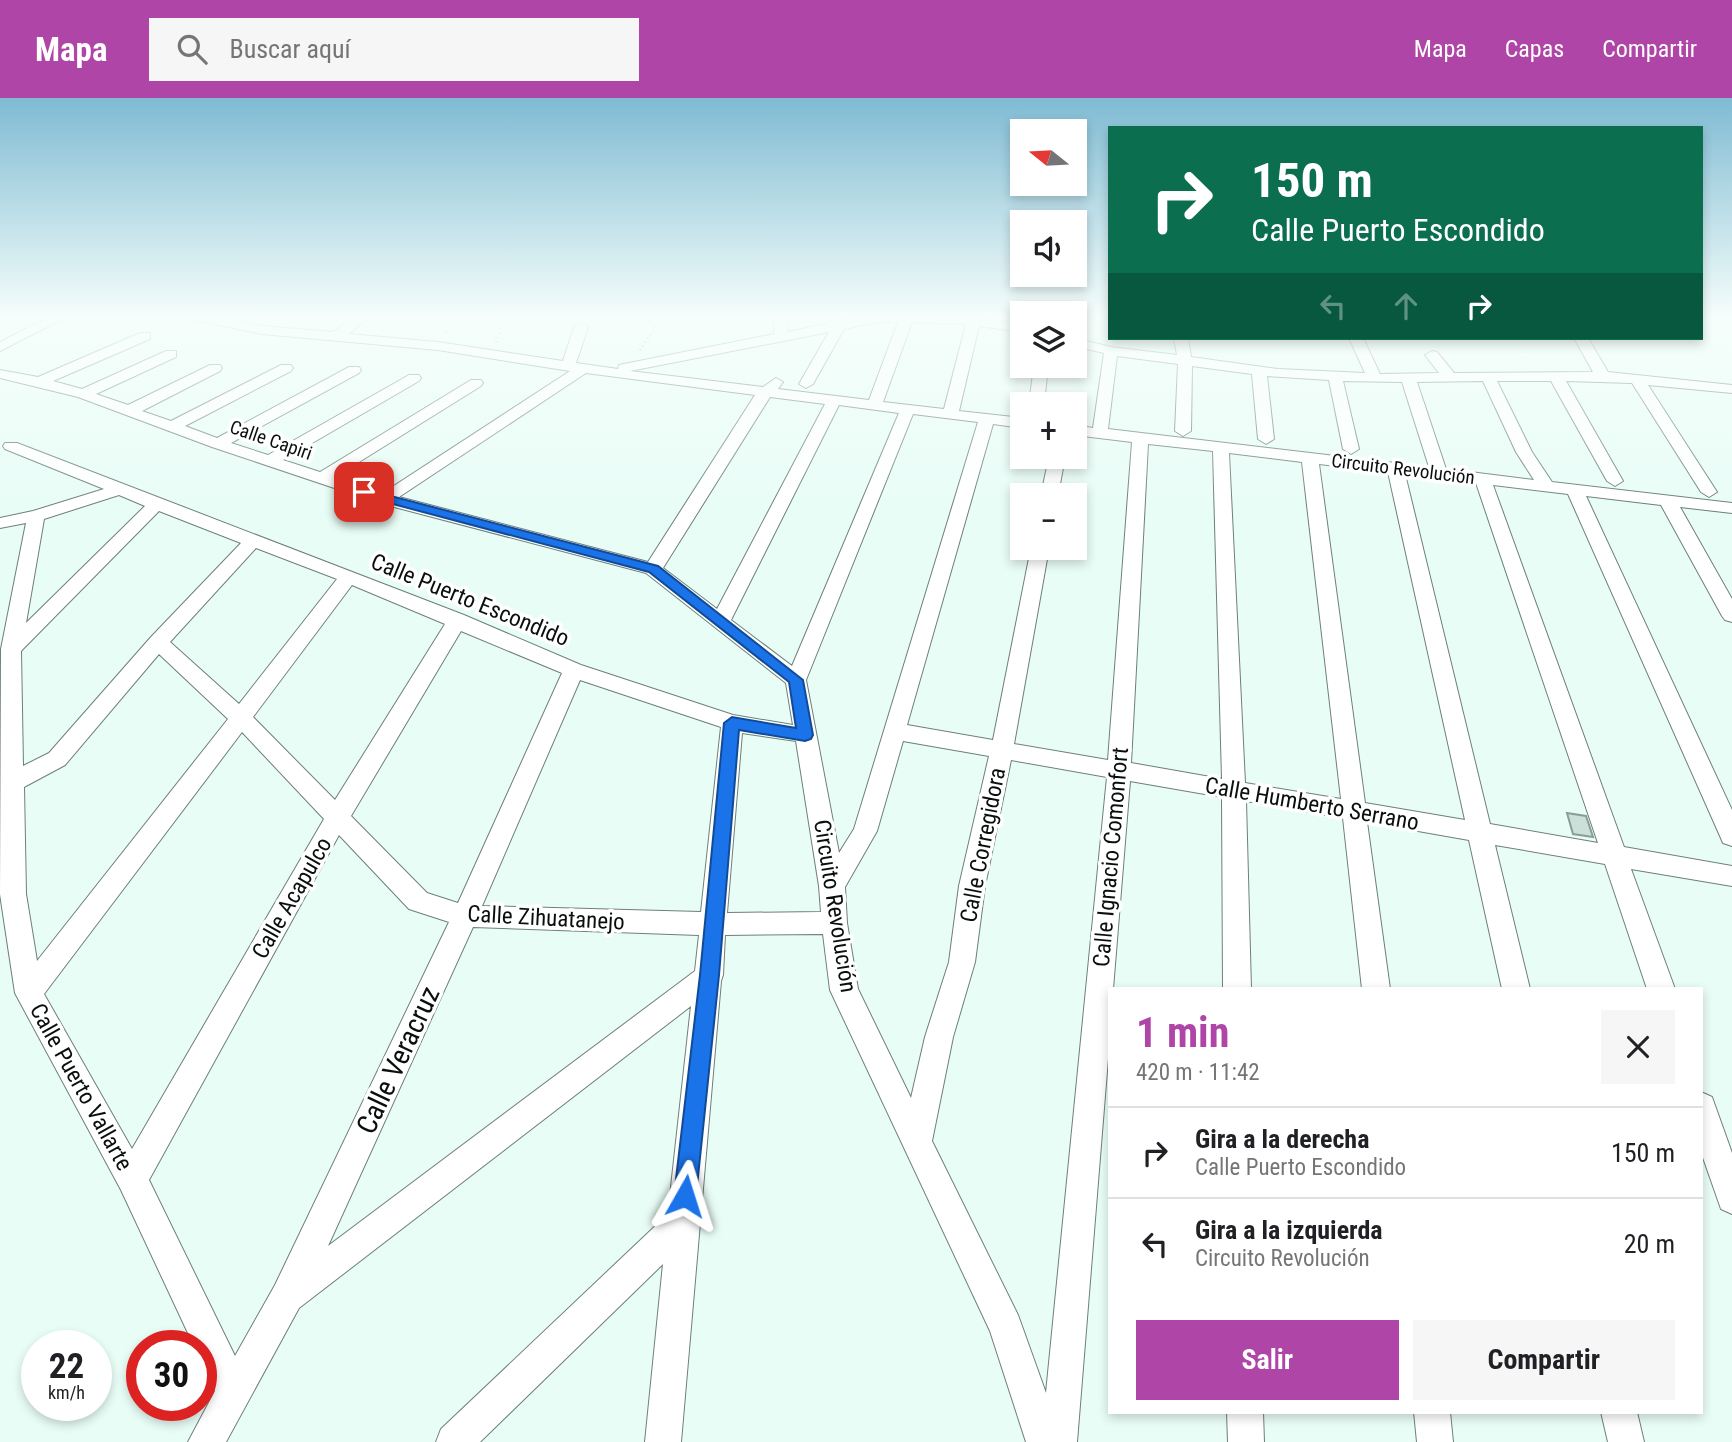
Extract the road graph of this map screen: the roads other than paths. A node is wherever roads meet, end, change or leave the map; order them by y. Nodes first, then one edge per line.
1 (23, 379) edge
2 (47, 379) edge
3 (117, 379) edge
4 (194, 379) edge
5 (267, 379) edge
6 (338, 379) edge
7 (413, 379) edge
8 (559, 379) edge
9 (668, 379) edge
10 (746, 379) edge
11 (755, 379) edge
12 (809, 379) edge
13 (884, 379) edge
14 (959, 379) edge
15 (1107, 379) edge
16 (1184, 379) edge
17 (1260, 379) edge
18 (1336, 379) edge
19 (1409, 379) edge
20 (1489, 379) edge
21 (1558, 379) edge
22 (1634, 379) edge
23 (1637, 379) junction
24 (39, 382) junction
25 (476, 383) dead end
26 (806, 384) junction
27 (773, 386) junction
28 (1729, 393) edge
29 (83, 394) junction
30 (835, 399) junction
31 (877, 399) junction
32 (908, 409) junction
33 (951, 409) junction
34 (129, 411) junction
35 (1010, 411) edge
36 (987, 419) junction
37 (1010, 422) edge
38 (1087, 422) edge
39 (173, 426) junction
40 (1101, 428) junction
41 (1087, 429) edge
42 (1183, 430) junction
43 (1140, 439) junction
44 (1266, 439) junction
45 (218, 444) junction
46 (11, 446) dead end
47 (1221, 448) junction
48 (1351, 449) junction
49 (1310, 458) junction
50 (270, 461) junction
51 (1438, 467) junction
52 (1395, 468) junction
53 (321, 479) junction
54 (1483, 479) junction
55 (1543, 479) junction
56 (1615, 481) junction
57 (122, 489) junction
58 (1574, 489) junction
59 (1709, 492) junction
60 (1732, 495) edge
61 (385, 499) junction
62 (1667, 500) junction
63 (156, 504) junction
64 (1732, 508) edge
65 (36, 516) junction
66 (0, 523) edge
67 (254, 540) junction
68 (1038, 560) edge
69 (653, 569) junction
70 (349, 577) junction
71 (1732, 616) edge
72 (457, 620) junction
73 (721, 620) junction
74 (158, 642) junction
75 (11, 649) junction
76 (574, 670) junction
77 (796, 680) junction
78 (241, 718) junction
79 (732, 723) junction
80 (893, 731) junction
81 (805, 735) junction
82 (1002, 750) junction
83 (1119, 770) junction
84 (6, 786) edge
85 (1234, 791) junction
86 (1353, 812) junction
87 (337, 818) junction
88 (1478, 834) junction
89 (1732, 836) edge
90 (1615, 857) junction
91 (1732, 876) edge
92 (832, 886) junction
93 (7, 898) edge
94 (465, 916) junction
95 (834, 923) junction
96 (713, 924) junction
97 (709, 975) junction
98 (1237, 987) edge
99 (1376, 987) edge
100 (1516, 987) edge
101 (1660, 987) edge
102 (29, 993) junction
103 (1703, 1113) edge
104 (917, 1141) junction
105 (132, 1179) junction
106 (1732, 1198) edge
107 (682, 1223) junction
108 (287, 1297) junction
109 (234, 1392) junction
110 (1245, 1414) edge
111 (1432, 1414) edge
112 (1619, 1414) edge
113 (206, 1442) edge
114 (454, 1442) edge
115 (663, 1442) edge
116 (1044, 1442) edge
117 (1059, 1442) edge
118 (1245, 1442) edge
119 (1436, 1442) edge
120 (1626, 1442) edge

1 - 24 street, Calle Capiri
2 - 24 street
3 - 29 street
4 - 34 street
5 - 39 street
6 - 45 street
7 - 50 street
8 - 61 street
9 - 10 street
11 - 27 street
12 - 26 street
13 - 31 street
14 - 33 street
15 - 40 street
16 - 42 street
17 - 44 street
18 - 48 street
19 - 51 street
20 - 55 street
21 - 56 street
22 - 23 street
23 - 28 street
23 - 59 street
24 - 29 street, Calle Capiri
25 - 53 street
26 - 27 street
26 - 31 street
27 - 30 street
27 - 69 street
29 - 34 street, Calle Capiri
30 - 31 street
30 - 73 street
31 - 32 street
31 - 33 street
32 - 33 street
32 - 77 street
33 - 35 street
33 - 36 street
34 - 39 street, Calle Capiri
36 - 37 street
36 - 80 street
38 - 40 street, Circuito Revolución
39 - 45 street, Calle Capiri
40 - 41 street, Circuito Revolución
40 - 42 street, Circuito Revolución
40 - 43 street, Circuito Revolución
42 - 44 street, Circuito Revolución
43 - 47 street, Circuito Revolución
43 - 83 street, Calle Ignacio Comonfort
44 - 48 street, Circuito Revolución
45 - 50 street, Calle Capiri
46 - 57 street, Calle Puerto Escondido
47 - 49 street, Circuito Revolución
47 - 85 street
48 - 51 street, Circuito Revolución
49 - 52 street, Circuito Revolución
49 - 86 street
50 - 53 street, Calle Capiri
51 - 52 street, Circuito Revolución
51 - 54 street, Circuito Revolución
51 - 55 street, Circuito Revolución
52 - 88 street
53 - 61 street, Calle Capiri
54 - 55 street, Circuito Revolución
54 - 90 street
55 - 56 street, Circuito Revolución
55 - 58 street, Circuito Revolución
56 - 59 street, Circuito Revolución
57 - 63 street, Calle Puerto Escondido
57 - 65 street
58 - 62 street, Circuito Revolución
58 - 89 street
59 - 60 street, Circuito Revolución
61 - 69 street, Calle Capiri
62 - 64 street, Circuito Revolución
62 - 71 street
63 - 67 street, Calle Puerto Escondido
63 - 75 street
65 - 66 street
65 - 75 street, Calle Puerto Vallarte
67 - 70 street, Calle Puerto Escondido
67 - 74 street
68 - 82 street, Calle Corregidora
69 - 73 street
70 - 72 street, Calle Puerto Escondido
70 - 78 street
72 - 76 street, Calle Puerto Escondido
72 - 87 street, Calle Acapulco
73 - 77 street
74 - 78 street, Calle Zihuatanejo
74 - 84 street
75 - 84 street, Calle Puerto Vallarte
76 - 79 street, Calle Puerto Escondido
76 - 94 street, Calle Veracruz
77 - 81 street, Circuito Revolución
78 - 87 street, Calle Zihuatanejo
78 - 102 street
79 - 81 street, Calle Puerto Escondido
79 - 96 street
80 - 82 street, Calle Humberto Serrano
80 - 92 street
81 - 92 street, Circuito Revolución
82 - 83 street, Calle Humberto Serrano
82 - 104 street, Calle Corregidora
83 - 85 street, Calle Humberto Serrano
83 - 117 street, Calle Ignacio Comonfort
84 - 93 street, Calle Puerto Vallarte
85 - 86 street, Calle Humberto Serrano
85 - 98 street
86 - 88 street, Calle Humberto Serrano
86 - 99 street
87 - 94 street, Calle Zihuatanejo
87 - 105 street, Calle Acapulco
88 - 90 street, Calle Humberto Serrano
88 - 100 street
90 - 91 street, Calle Humberto Serrano
90 - 101 street
92 - 95 street, Circuito Revolución
93 - 102 street, Calle Puerto Vallarte
94 - 96 street, Calle Zihuatanejo
94 - 108 street, Calle Veracruz
95 - 96 street, Calle Zihuatanejo
95 - 104 street, Circuito Revolución
96 - 97 street
97 - 107 street
97 - 108 street
102 - 105 street, Calle Puerto Vallarte
103 - 106 street
104 - 116 street, Circuito Revolución
105 - 109 street, Calle Puerto Vallarte
107 - 114 street
107 - 115 street
108 - 109 street, Calle Veracruz
109 - 113 street, Calle Veracruz
110 - 118 street
111 - 119 street
112 - 120 street

